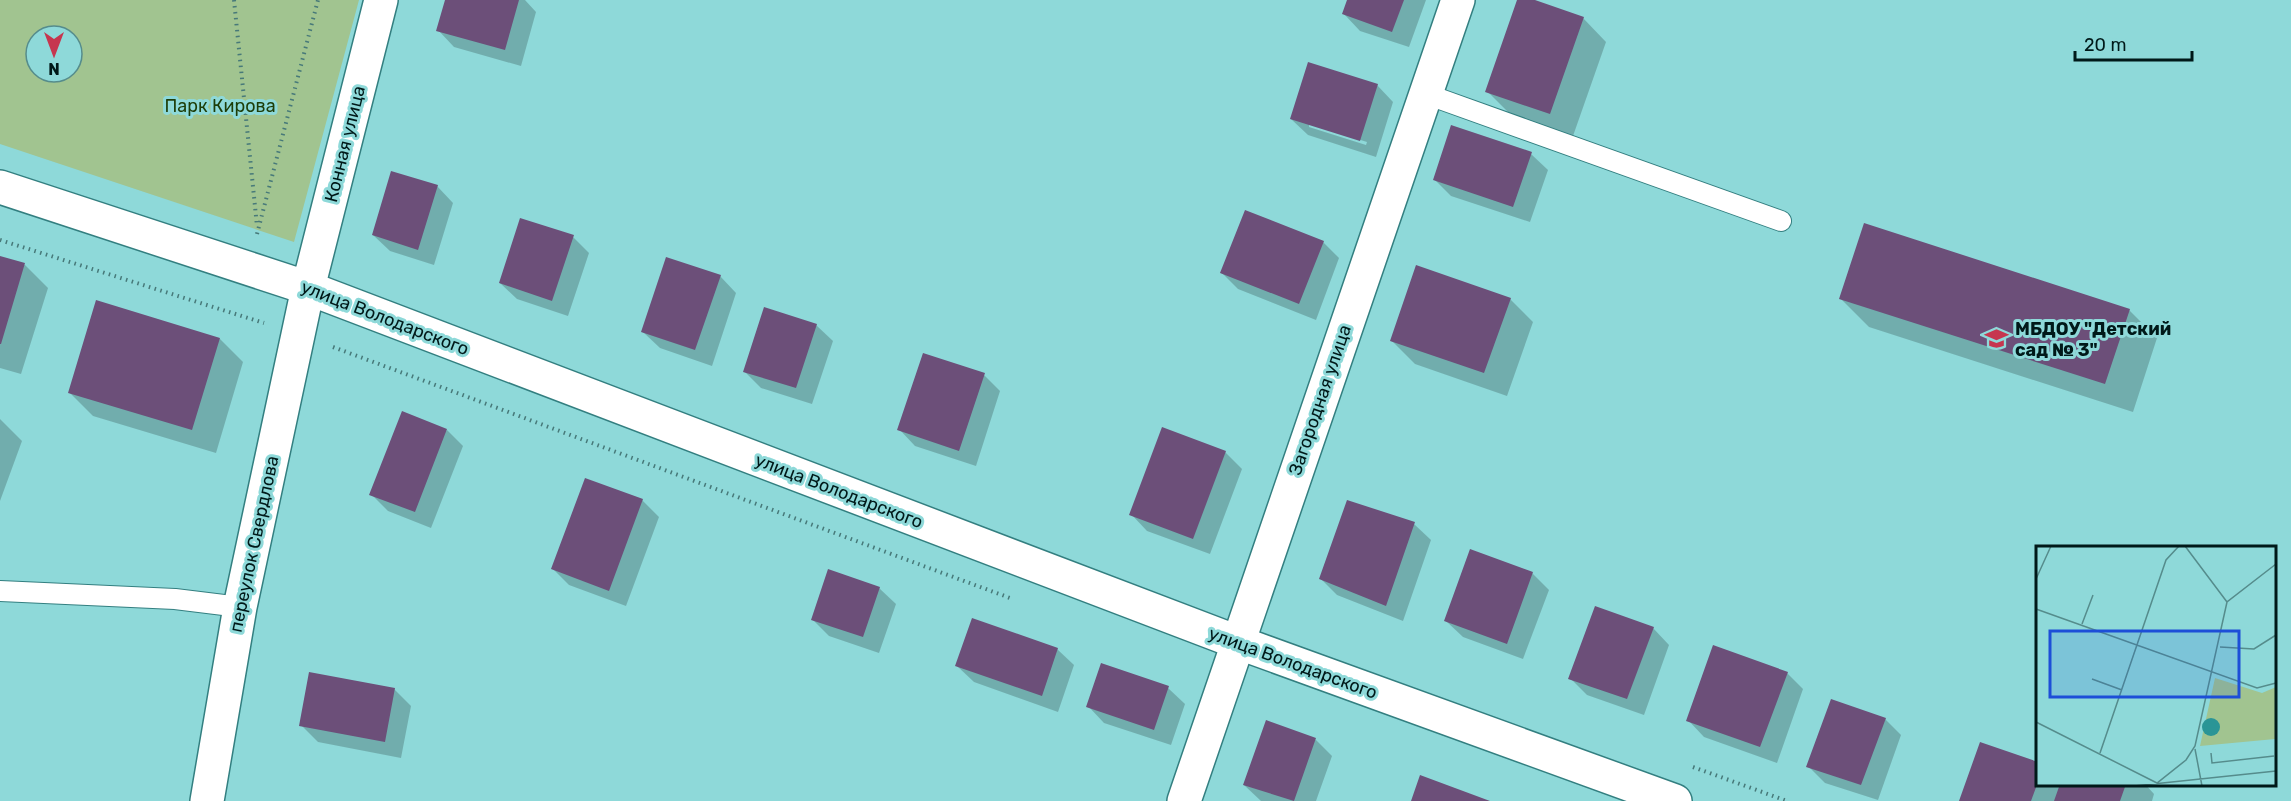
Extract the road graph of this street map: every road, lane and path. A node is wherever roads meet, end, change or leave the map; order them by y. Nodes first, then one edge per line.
1 (234, 0) edge
2 (318, 0) edge
3 (381, 0) edge
4 (1458, 0) edge
5 (1426, 93) junction
6 (0, 187) edge
7 (1781, 220) dead end
8 (257, 230) junction
9 (256, 237) dead end
10 (0, 240) edge
11 (308, 288) junction
12 (298, 334) junction
13 (0, 591) edge
14 (1013, 599) dead end
15 (240, 607) junction
16 (1237, 642) junction
17 (207, 801) edge
18 (1184, 801) edge
19 (1675, 801) edge

1 - 8 path
2 - 8 path
3 - 11 street, Конная улица
4 - 5 street, Загородная улица
5 - 7 lane
5 - 16 street, Загородная улица
6 - 11 street, улица Володарского
8 - 9 path
10 - 12 path
11 - 12 street, переулок Свердлова
11 - 16 street, улица Володарского
12 - 14 path
12 - 15 street, переулок Свердлова
13 - 15 lane
15 - 17 street, переулок Свердлова
16 - 18 street, Загородная улица
16 - 19 street, улица Володарского

